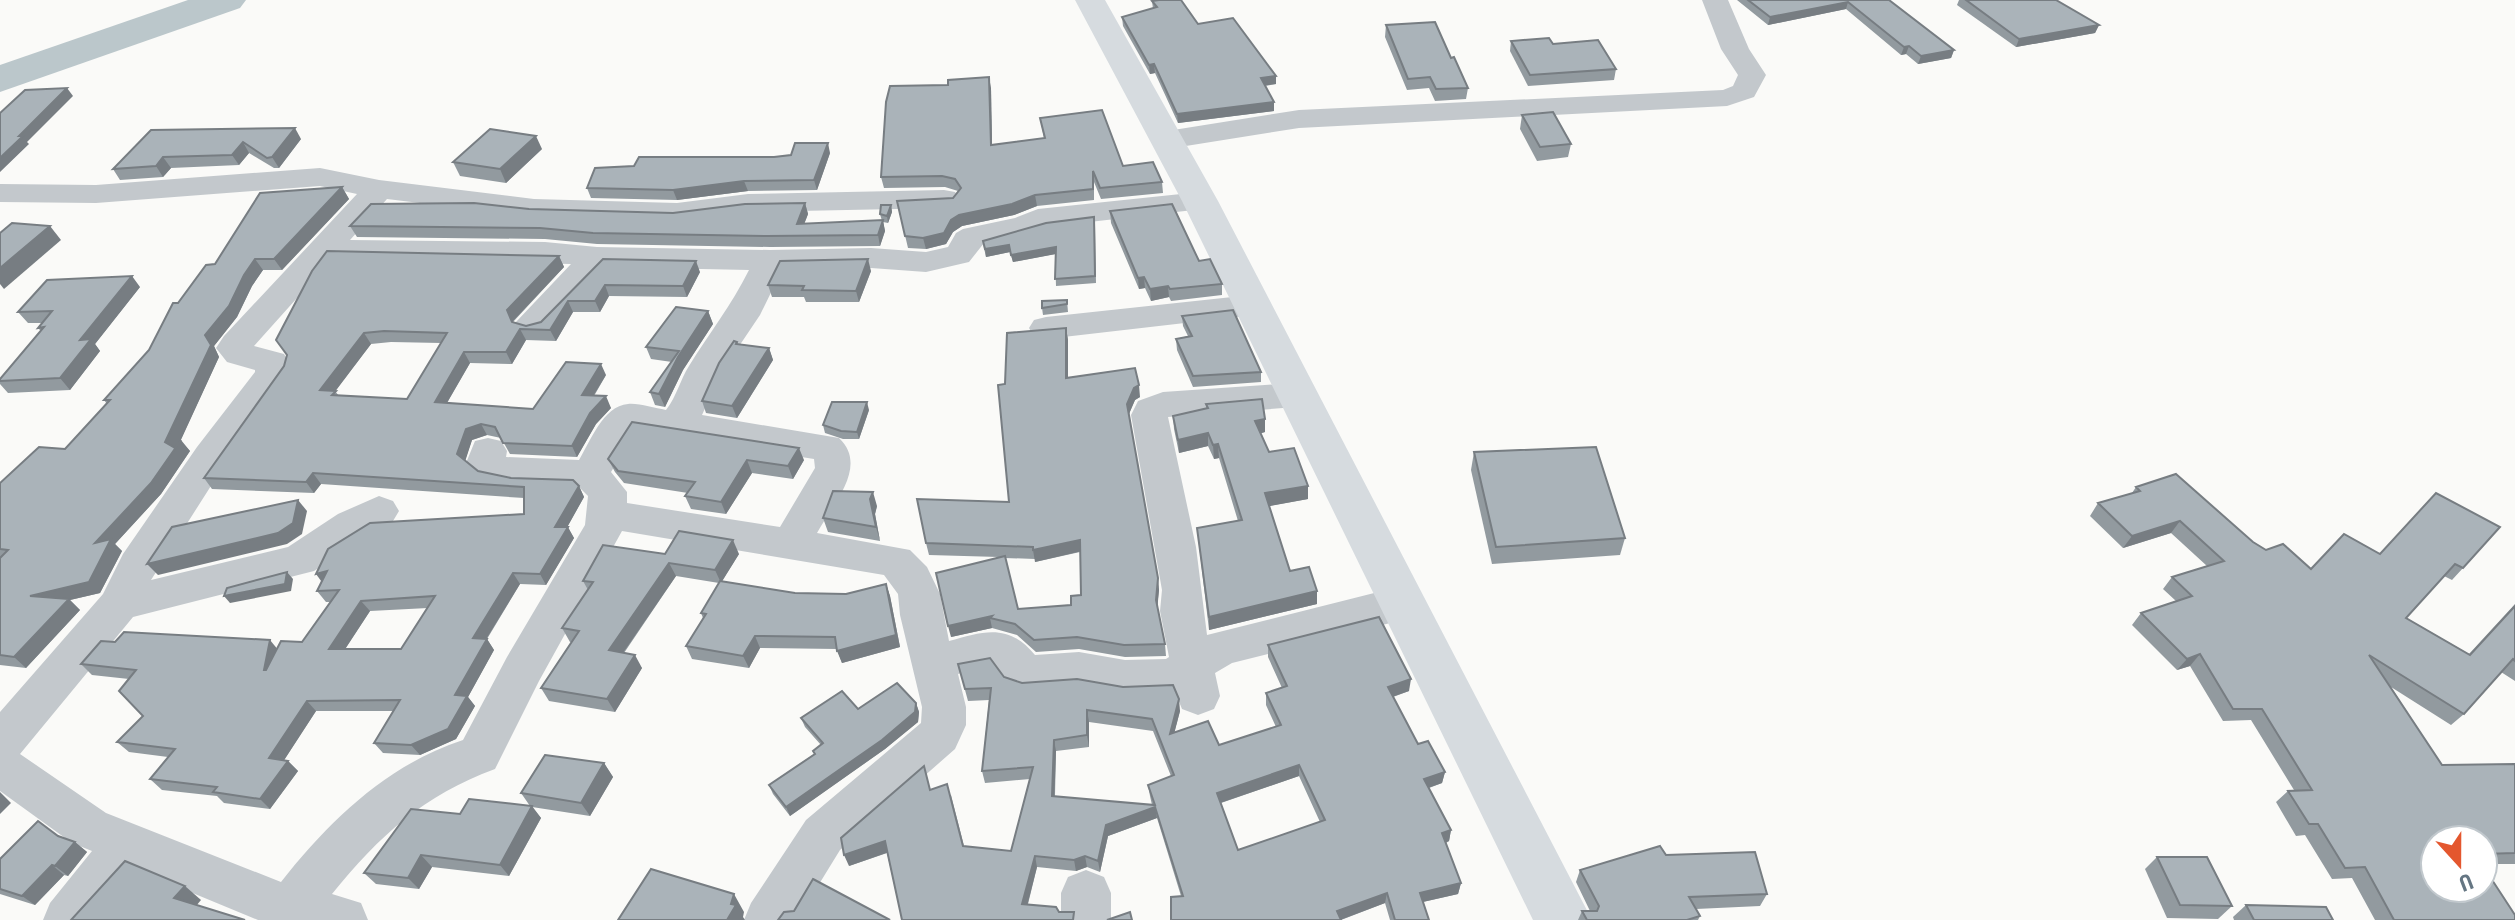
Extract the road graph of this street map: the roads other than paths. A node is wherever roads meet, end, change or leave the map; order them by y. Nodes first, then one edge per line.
1 (1090, 0) edge
2 (1715, 0) edge
3 (1167, 140) junction
4 (379, 189) junction
5 (0, 193) edge
6 (944, 199) edge
7 (1200, 201) junction
8 (322, 249) junction
9 (597, 257) junction
10 (770, 260) junction
11 (1251, 306) junction
12 (532, 323) edge
13 (1046, 328) edge
14 (1296, 395) junction
15 (674, 425) junction
16 (488, 451) dead end
17 (598, 494) junction
18 (379, 511) dead end
19 (790, 545) junction
20 (1402, 603) junction
21 (119, 604) junction
22 (932, 664) junction
23 (1195, 682) junction
24 (0, 745) edge
25 (0, 765) edge
26 (128, 843) junction
27 (290, 909) junction
28 (68, 920) edge
29 (343, 920) edge
30 (769, 920) edge
31 (1563, 920) edge

1 - 3 street
2 - 3 street
3 - 7 street
4 - 5 street
4 - 6 street
4 - 8 street
7 - 10 street
7 - 11 street
8 - 9 street
8 - 21 street
9 - 10 street
9 - 12 street
10 - 15 street
11 - 13 street
11 - 14 street
14 - 20 street
14 - 23 street
15 - 17 street
15 - 19 street
16 - 17 street
17 - 19 street
17 - 27 street
18 - 21 street
19 - 22 street
20 - 23 street
20 - 31 street
21 - 24 street
22 - 23 street
22 - 30 street
25 - 26 street
26 - 27 street
26 - 28 street
27 - 29 street

